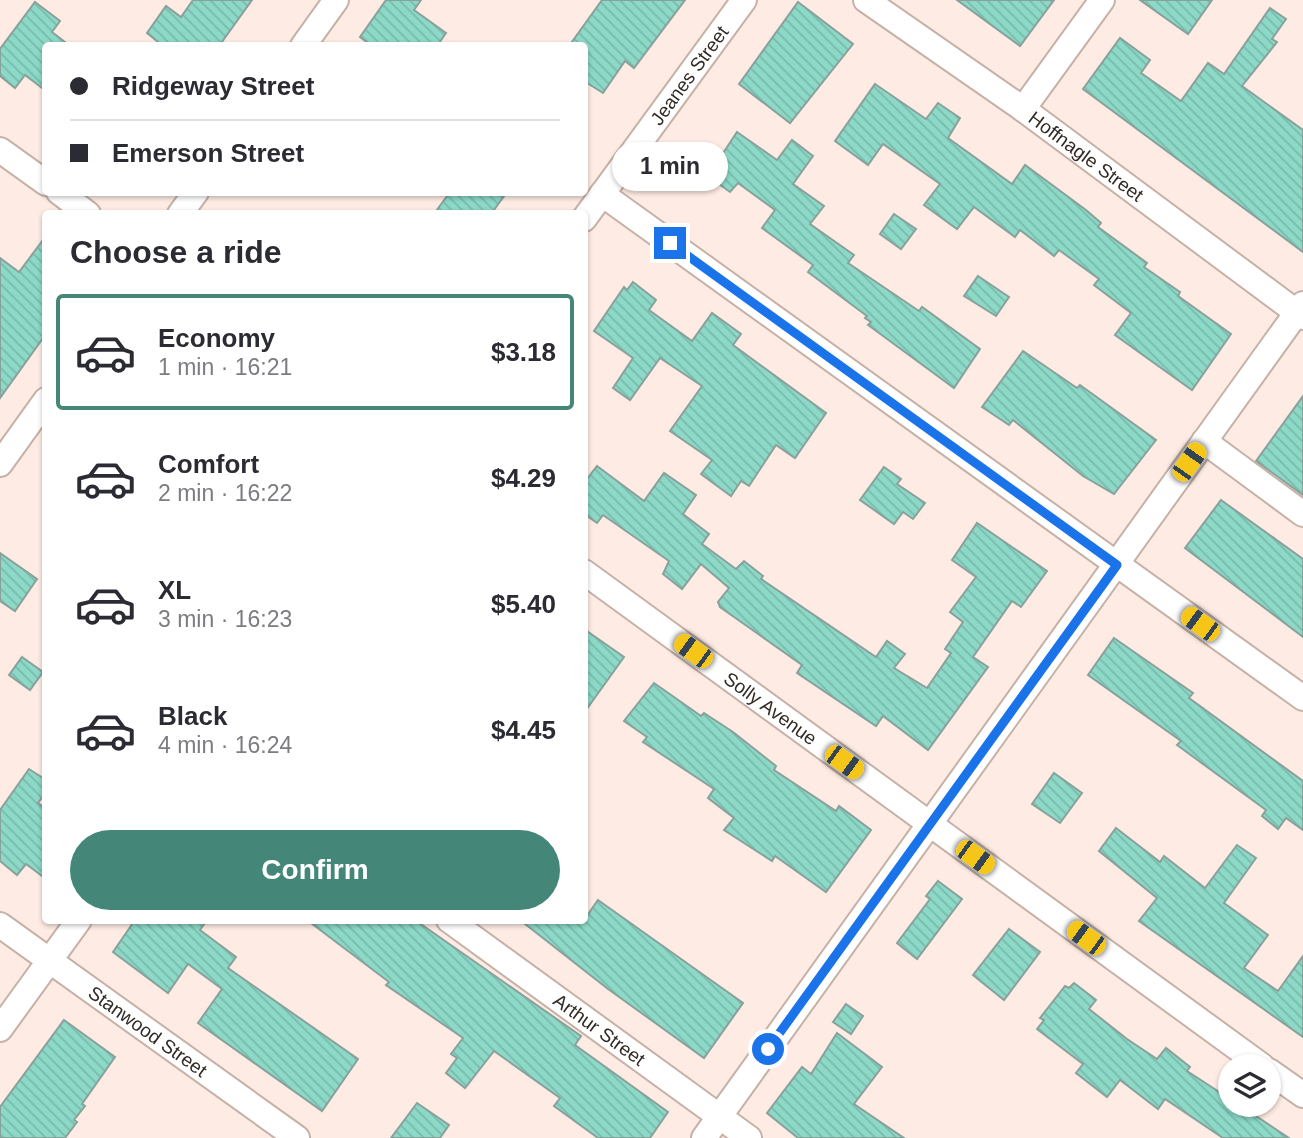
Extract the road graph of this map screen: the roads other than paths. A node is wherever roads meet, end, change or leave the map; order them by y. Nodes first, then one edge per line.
1 (336, 0) edge
2 (744, 0) edge
3 (866, 0) edge
4 (1102, 0) edge
5 (306, 42) edge
6 (1023, 109) junction
7 (0, 150) edge
8 (42, 180) edge
9 (602, 194) junction
10 (64, 196) edge
11 (83, 210) edge
12 (588, 213) edge
13 (1301, 311) edge
14 (42, 406) edge
15 (1204, 441) junction
16 (0, 464) edge
17 (1303, 514) edge
18 (1117, 565) junction
19 (588, 575) edge
20 (1303, 698) edge
21 (930, 825) junction
22 (76, 924) edge
23 (455, 924) edge
24 (0, 925) edge
25 (50, 960) junction
26 (0, 1029) edge
27 (1245, 1054) edge
28 (1281, 1079) edge
29 (1303, 1096) edge
30 (720, 1117) junction
31 (297, 1138) edge
32 (704, 1138) edge
33 (749, 1138) edge

1 - 5 street
2 - 9 street, Jeanes Street
3 - 6 street, Hoffnagle Street
4 - 6 street
6 - 13 street, Hoffnagle Street
7 - 8 street
9 - 12 street, Jeanes Street
9 - 18 street
10 - 11 street
13 - 15 street
14 - 16 street
15 - 17 street
15 - 18 street
18 - 20 street
18 - 21 street
19 - 21 street, Solly Avenue
21 - 27 street, Solly Avenue
21 - 30 street
22 - 25 street
23 - 30 street, Arthur Street
24 - 25 street, Stanwood Street
25 - 26 street
25 - 31 street, Stanwood Street
28 - 29 street
30 - 32 street
30 - 33 street, Arthur Street

